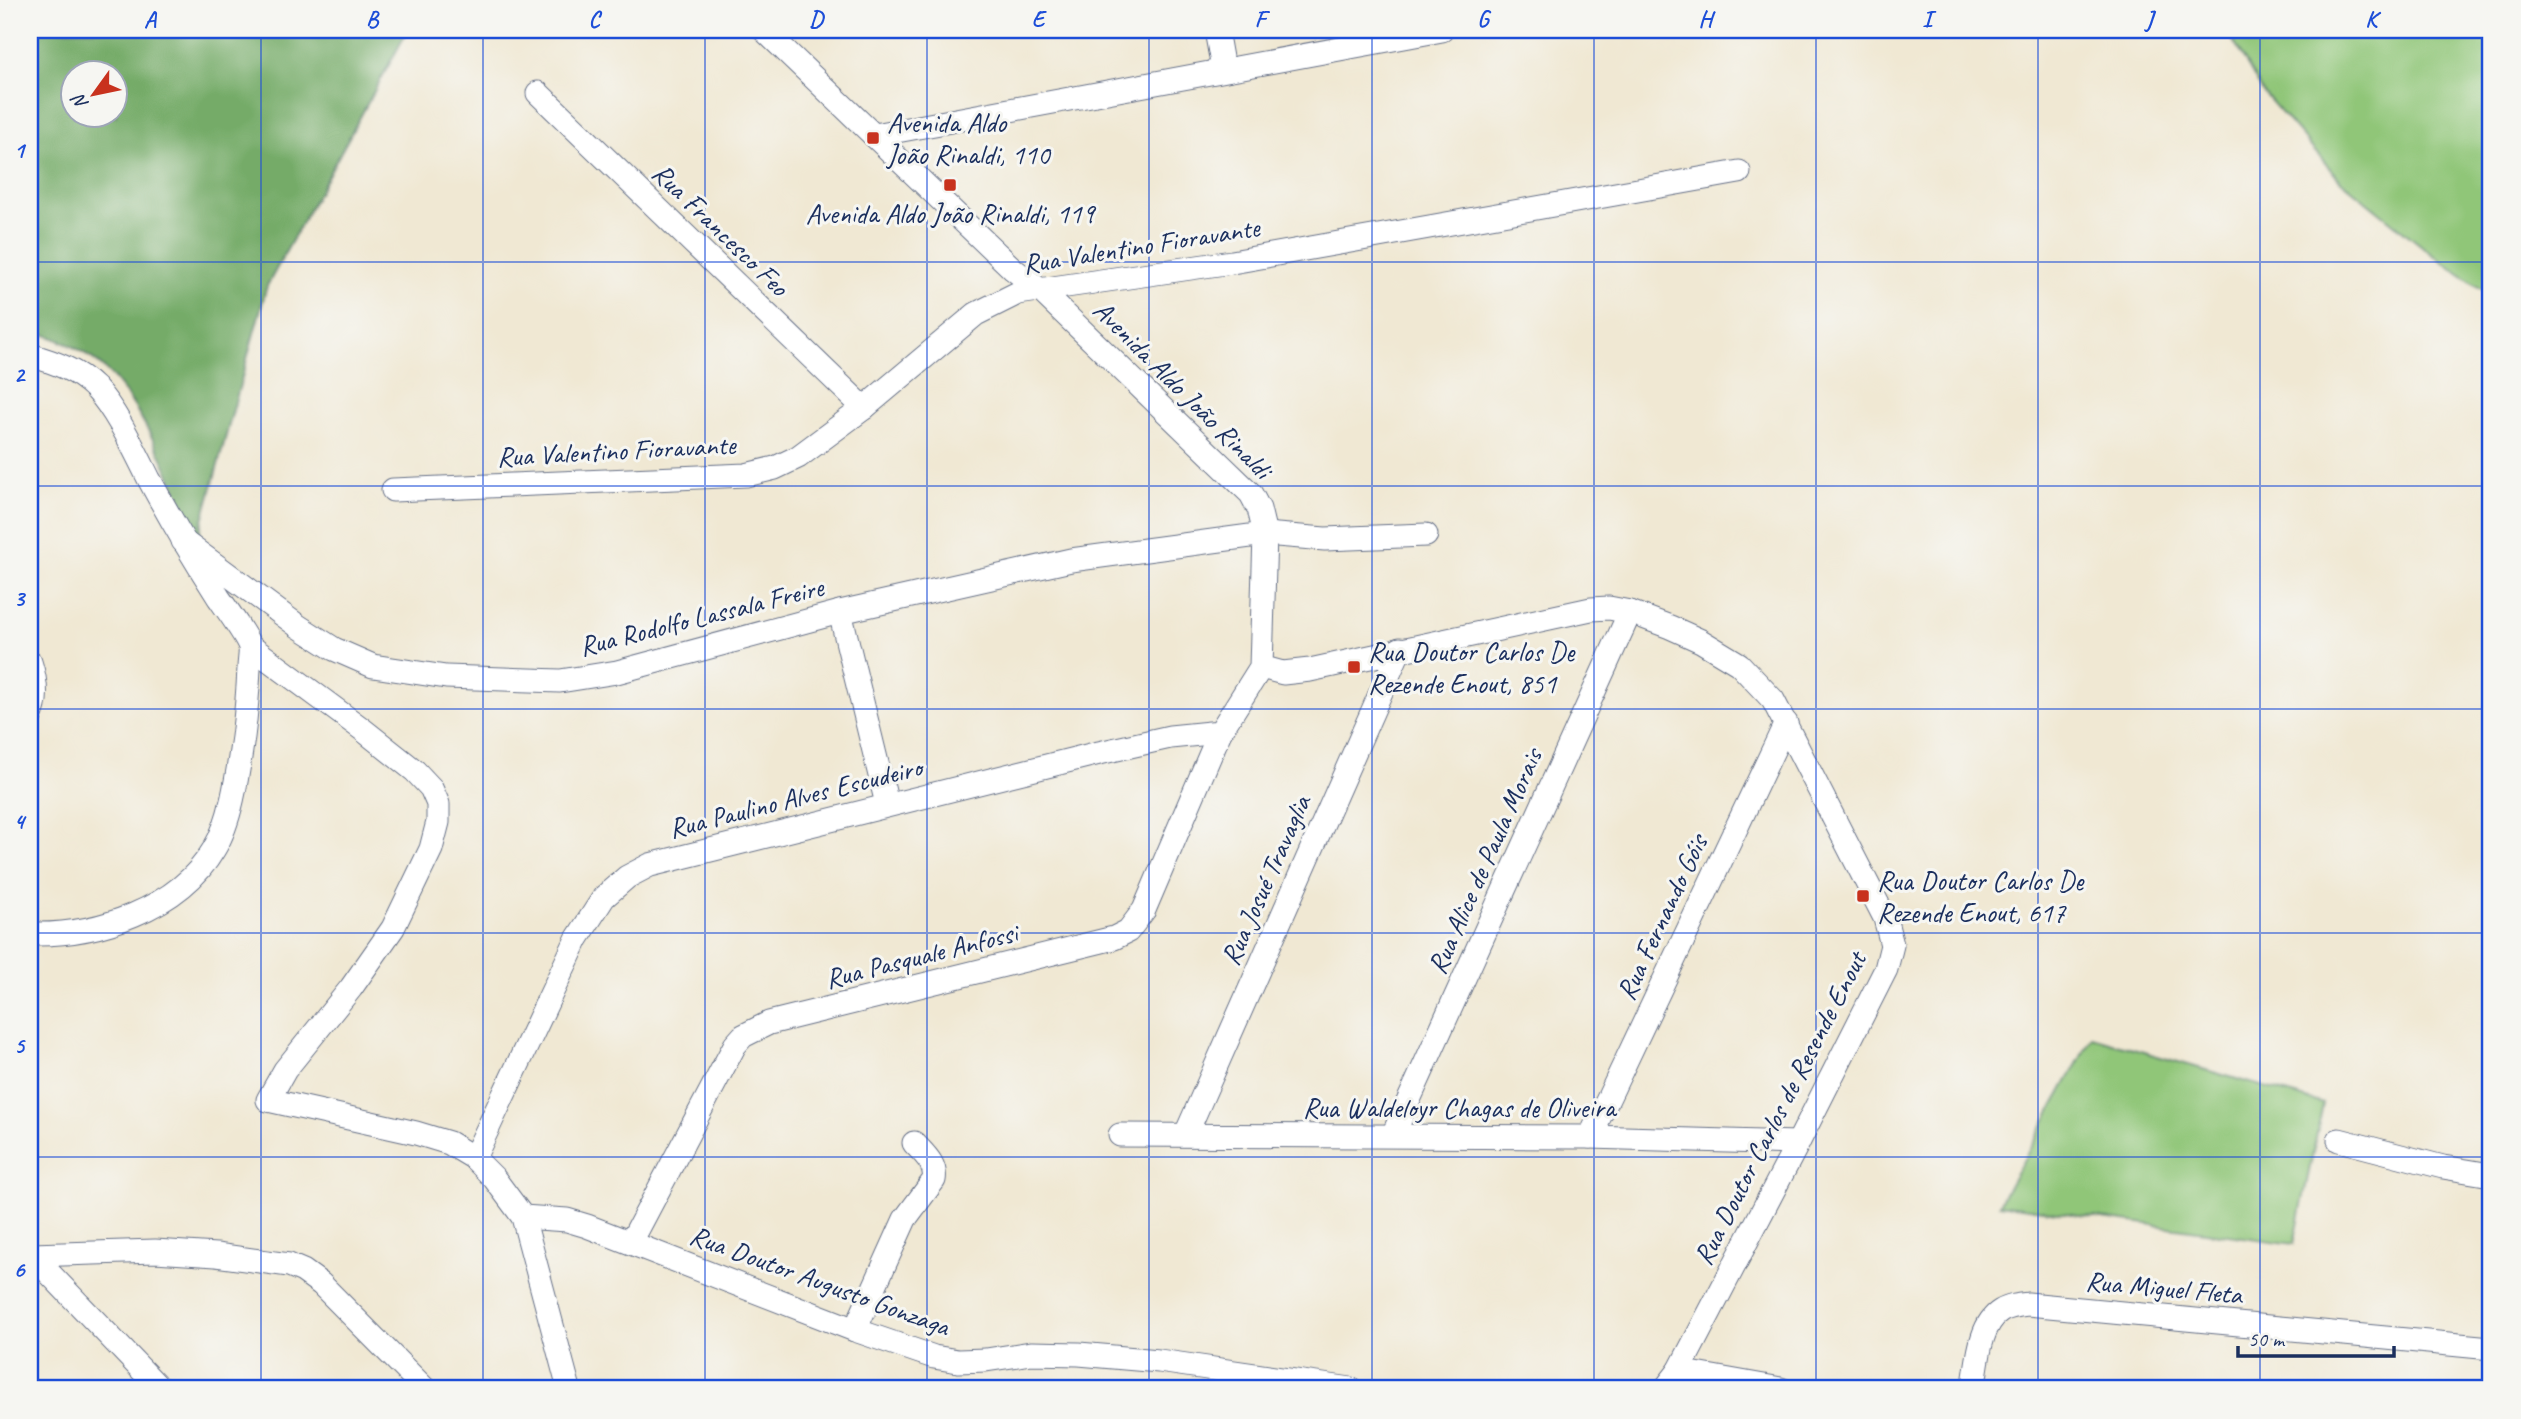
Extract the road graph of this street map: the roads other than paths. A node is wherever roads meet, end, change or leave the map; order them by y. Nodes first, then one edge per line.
1 (764, 30) edge
2 (1216, 30) edge
3 (1442, 30) edge
4 (1223, 69) junction
5 (538, 93) dead end
6 (875, 135) junction
7 (1739, 172) dead end
8 (1040, 290) junction
9 (30, 355) edge
10 (864, 408) junction
11 (393, 490) dead end
12 (1265, 534) junction
13 (1426, 535) dead end
14 (183, 541) junction
15 (1630, 611) junction
16 (840, 612) junction
17 (250, 646) junction
18 (1400, 649) junction
19 (30, 662) edge
20 (1261, 667) junction
21 (30, 717) edge
22 (1786, 723) junction
23 (1220, 732) junction
24 (887, 804) junction
25 (30, 934) edge
26 (1186, 1134) junction
27 (1120, 1135) dead end
28 (1393, 1135) junction
29 (1590, 1137) junction
30 (2339, 1140) dead end
31 (914, 1143) dead end
32 (1798, 1143) junction
33 (474, 1158) junction
34 (2491, 1175) edge
35 (523, 1217) junction
36 (631, 1242) junction
37 (31, 1254) edge
38 (855, 1330) junction
39 (2491, 1348) edge
40 (1679, 1371) junction
41 (160, 1389) edge
42 (425, 1389) edge
43 (569, 1389) edge
44 (1351, 1389) edge
45 (1665, 1389) edge
46 (1781, 1389) edge
47 (1973, 1389) edge

1 - 6 street, Avenida Aldo João Rinaldi
2 - 4 street
3 - 4 street
4 - 6 street
5 - 10 street, Rua Francesco Feo
6 - 8 street, Avenida Aldo João Rinaldi
7 - 8 street, Rua Valentino Fioravante
8 - 10 street, Rua Valentino Fioravante
8 - 12 street, Avenida Aldo João Rinaldi
9 - 14 street
10 - 11 street, Rua Valentino Fioravante
12 - 13 street, Rua Rodolfo Lassala Freire
12 - 16 street, Rua Rodolfo Lassala Freire
12 - 20 street, Avenida Aldo João Rinaldi
14 - 16 street, Rua Rodolfo Lassala Freire
14 - 17 street
15 - 18 street, Rua Doutor Carlos de Resende Enout
15 - 22 street, Rua Doutor Carlos de Resende Enout
15 - 28 street, Rua Alice de Paula Morais
16 - 24 street
17 - 25 street
17 - 33 street
18 - 20 street, Rua Doutor Carlos de Resende Enout
18 - 26 street, Rua Josué Travaglia
19 - 21 street
20 - 23 street
22 - 29 street, Rua Fernando Góis
22 - 32 street, Rua Doutor Carlos de Resende Enout
23 - 24 street, Rua Paulino Alves Escudeiro
23 - 36 street, Rua Pasquale Anfossi
24 - 33 street, Rua Paulino Alves Escudeiro
26 - 27 street, Rua Waldeloyr Chagas de Oliveira
26 - 28 street, Rua Waldeloyr Chagas de Oliveira
28 - 29 street, Rua Waldeloyr Chagas de Oliveira
29 - 32 street, Rua Waldeloyr Chagas de Oliveira
30 - 34 street
31 - 38 street
32 - 40 street, Rua Doutor Carlos de Resende Enout
33 - 35 street
35 - 36 street, Rua Doutor Augusto Gonzaga
35 - 43 street
36 - 38 street, Rua Doutor Augusto Gonzaga
37 - 41 street
37 - 42 street
38 - 44 street, Rua Doutor Augusto Gonzaga
39 - 47 street, Rua Miguel Fleta
40 - 45 street, Rua Doutor Carlos de Resende Enout
40 - 46 street

